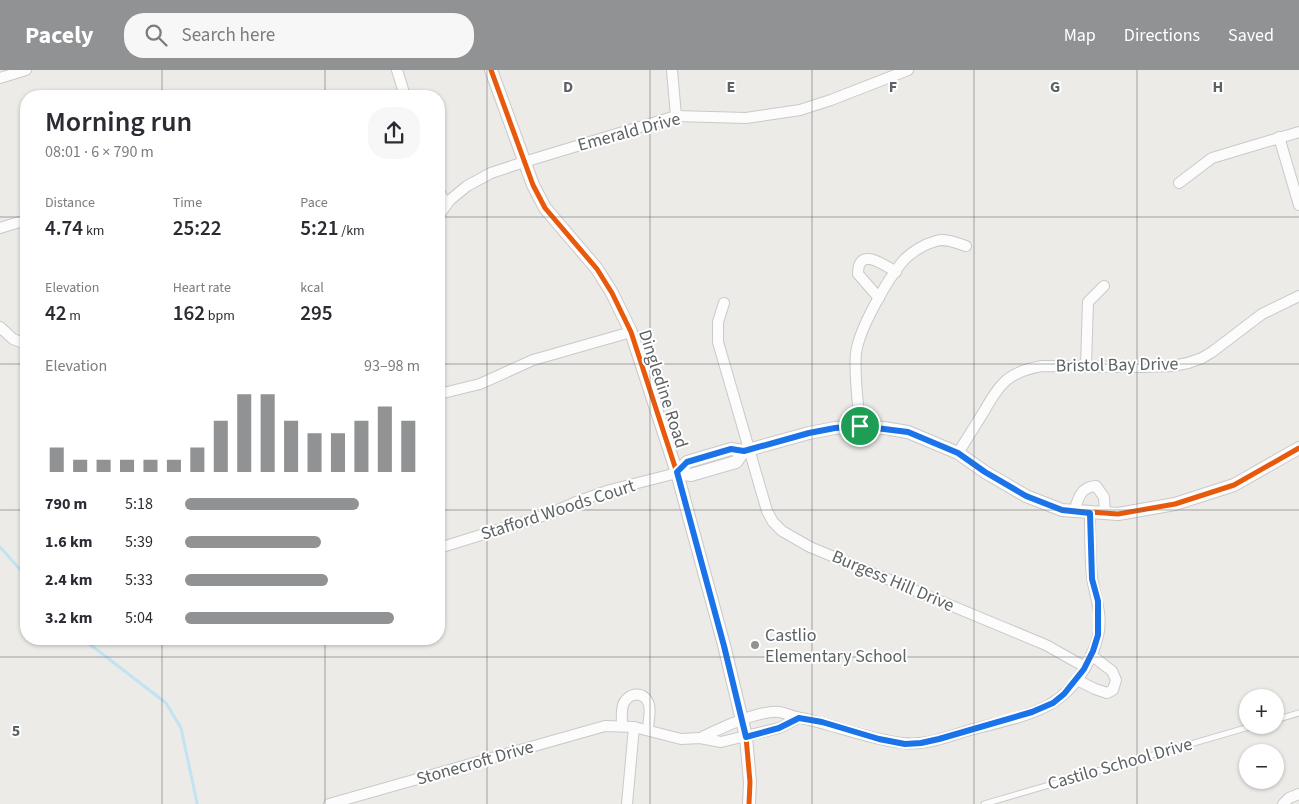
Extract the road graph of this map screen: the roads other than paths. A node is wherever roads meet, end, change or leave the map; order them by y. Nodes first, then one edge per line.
1 (26, 70) edge
2 (397, 70) edge
3 (491, 70) edge
4 (672, 70) edge
5 (908, 70) edge
6 (0, 78) edge
7 (404, 90) edge
8 (676, 116) junction
9 (1299, 132) edge
10 (1279, 137) junction
11 (524, 162) junction
12 (1179, 183) dead end
13 (446, 204) edge
14 (1299, 205) edge
15 (20, 222) edge
16 (0, 228) edge
17 (966, 246) dead end
18 (896, 272) junction
19 (1104, 286) dead end
20 (1299, 296) edge
21 (879, 298) junction
22 (724, 303) dead end
23 (0, 327) edge
24 (631, 332) junction
25 (20, 342) edge
26 (1086, 365) junction
27 (445, 393) edge
28 (860, 426) junction
29 (1299, 448) edge
30 (746, 450) junction
31 (958, 453) junction
32 (677, 472) junction
33 (1074, 512) junction
34 (1090, 513) junction
35 (1105, 514) junction
36 (445, 546) edge
37 (1091, 655) junction
38 (1085, 667) junction
39 (1077, 680) junction
40 (1299, 713) edge
41 (1284, 717) edge
42 (799, 718) junction
43 (742, 720) junction
44 (622, 726) junction
45 (634, 726) junction
46 (648, 730) junction
47 (1239, 730) edge
48 (746, 737) junction
49 (700, 738) junction
50 (1299, 794) edge
51 (329, 804) edge
52 (627, 804) edge
53 (749, 804) edge
54 (984, 804) edge
55 (1283, 804) edge

1 - 6 street
2 - 7 street
3 - 11 street, Dingledine Road
4 - 8 street
5 - 8 street, Emerald Drive
8 - 11 street, Emerald Drive
9 - 10 street
10 - 12 street
10 - 14 street
11 - 13 street, Emerald Drive
11 - 24 street, Dingledine Road
15 - 16 street
17 - 18 street
18 - 21 street
18 - 21 street
19 - 26 street
20 - 26 street, Bristol Bay Drive
21 - 28 street
22 - 30 street, Burgess Hill Drive
23 - 25 street
24 - 27 street
24 - 32 street, Dingledine Road
26 - 31 street, Bristol Bay Drive
28 - 30 street
28 - 31 street
29 - 35 street
30 - 32 street
30 - 38 street, Burgess Hill Drive
31 - 33 street
32 - 36 street, Stafford Woods Court
32 - 43 street, Dingledine Road
33 - 34 street
33 - 35 street
34 - 35 street
34 - 37 street, Stonecroft Drive
37 - 38 street, Stonecroft Drive
37 - 39 street
38 - 39 street, Stonecroft Drive
39 - 42 street, Stonecroft Drive
40 - 41 lane
42 - 43 street, Stonecroft Drive
42 - 48 street, Stonecroft Drive
43 - 48 street, Dingledine Road
43 - 49 street, Stonecroft Drive
44 - 45 street, Stonecroft Drive
44 - 46 street
44 - 51 street, Stonecroft Drive
45 - 46 street, Stonecroft Drive
45 - 52 street
46 - 49 street, Stonecroft Drive
47 - 54 lane, Castilo School Drive
48 - 49 street, Stonecroft Drive
48 - 53 street, Dingledine Road
50 - 55 street

